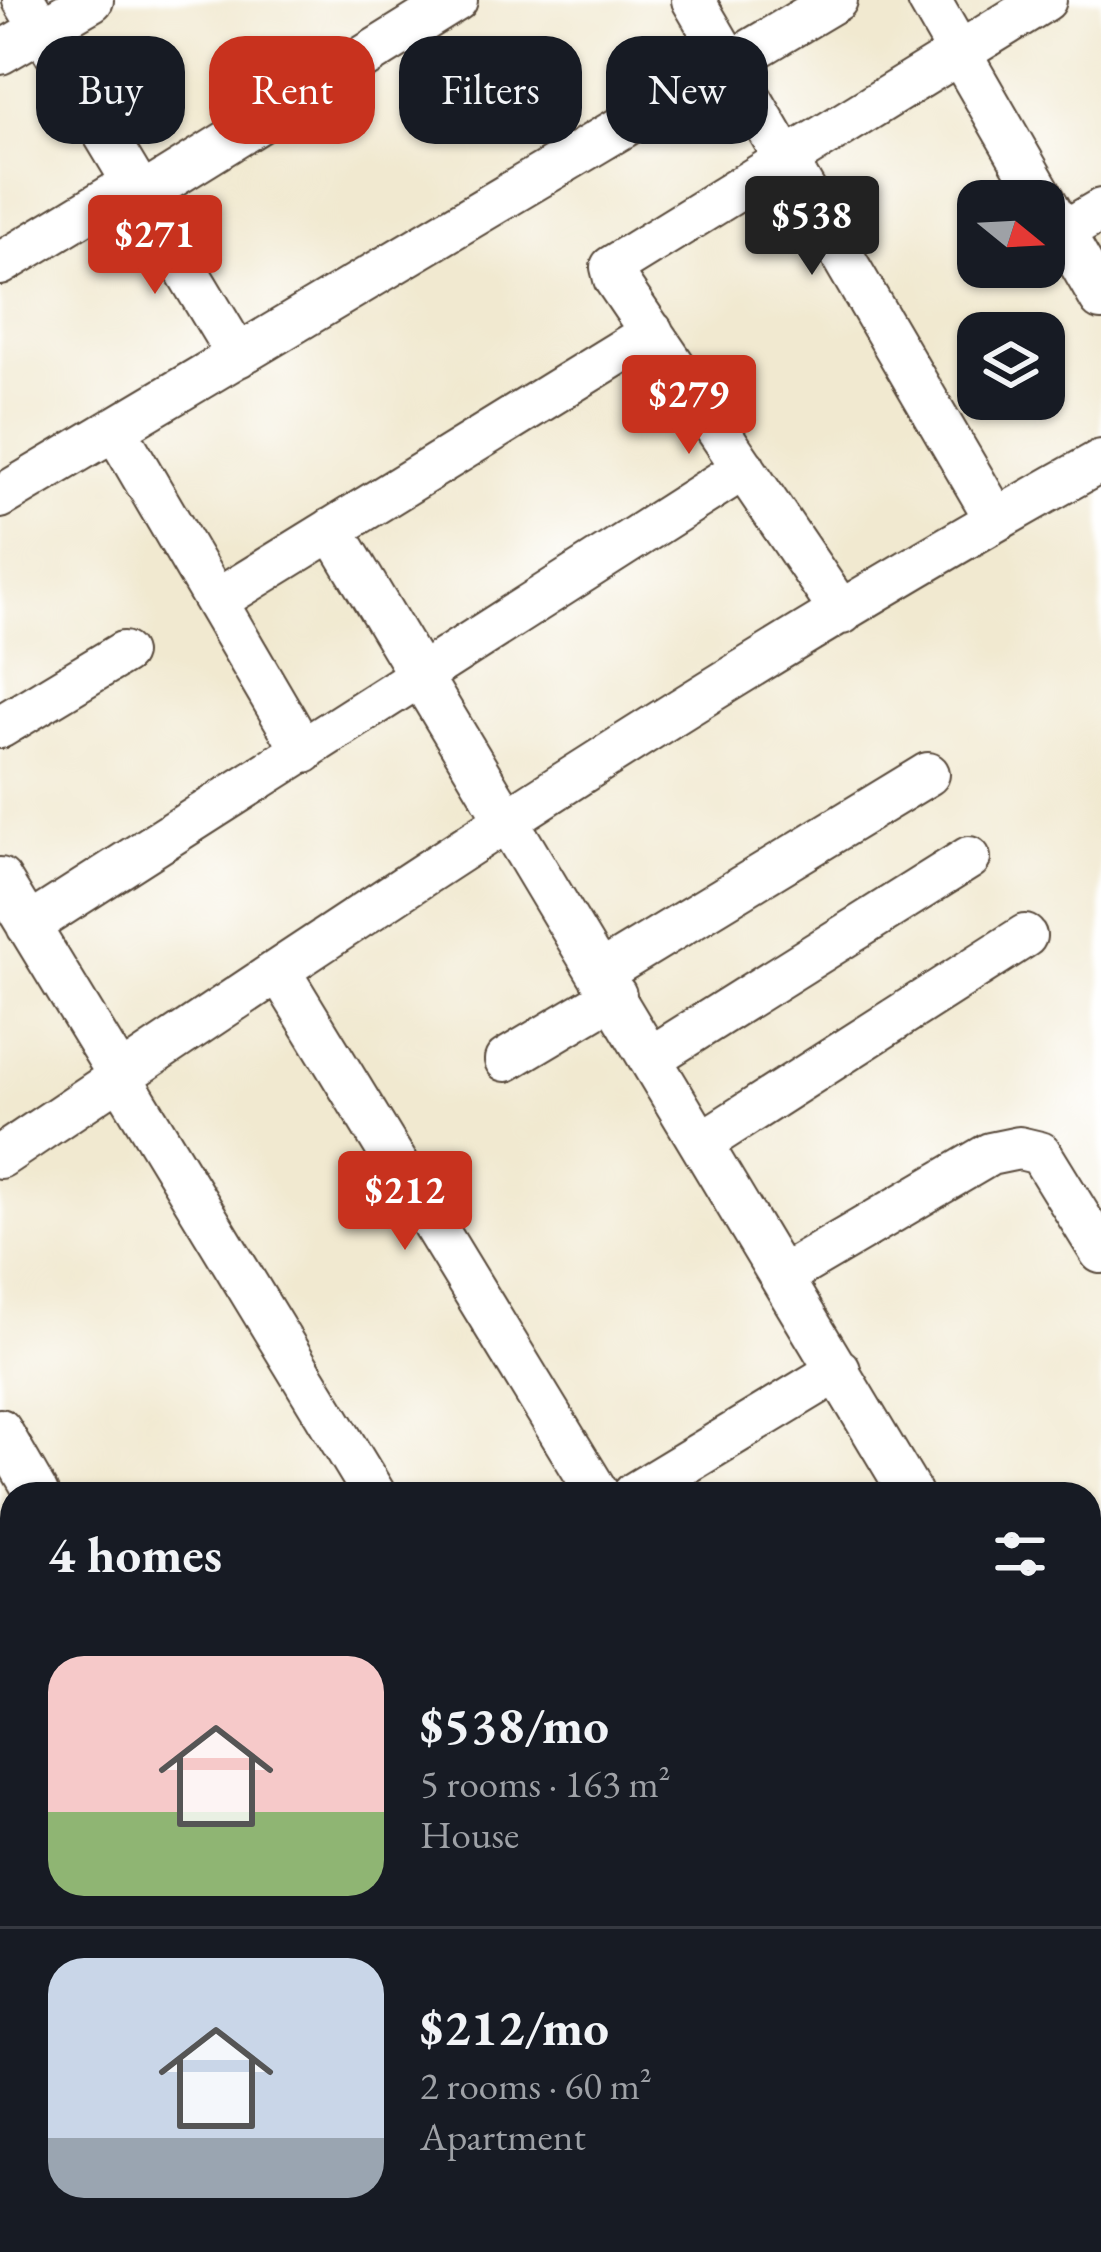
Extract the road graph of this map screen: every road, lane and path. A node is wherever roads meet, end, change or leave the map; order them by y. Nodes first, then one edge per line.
1 (92, 0) edge
2 (455, 0) edge
3 (693, 0) edge
4 (836, 0) edge
5 (928, 0) edge
6 (1045, 0) edge
7 (33, 15) edge
8 (714, 36) edge
9 (768, 40) edge
10 (958, 52) junction
11 (0, 53) edge
12 (768, 125) edge
13 (606, 136) edge
14 (788, 157) junction
15 (1032, 180) edge
16 (136, 191) junction
17 (1101, 210) edge
18 (1065, 232) edge
19 (1065, 236) edge
20 (0, 264) edge
21 (1101, 299) edge
22 (652, 332) junction
23 (238, 356) junction
24 (115, 429) junction
25 (1101, 461) edge
26 (744, 468) junction
27 (0, 497) edge
28 (996, 520) junction
29 (332, 529) junction
30 (216, 601) junction
31 (842, 613) junction
32 (123, 653) dead end
33 (423, 676) junction
34 (0, 728) edge
35 (304, 752) junction
36 (928, 774) dead end
37 (508, 818) junction
38 (968, 858) dead end
39 (0, 879) edge
40 (28, 926) junction
41 (1025, 935) dead end
42 (279, 971) junction
43 (608, 984) junction
44 (652, 1057) junction
45 (506, 1060) dead end
46 (120, 1077) junction
47 (703, 1142) junction
48 (0, 1157) edge
49 (1101, 1252) edge
50 (784, 1275) junction
51 (838, 1370) junction
52 (0, 1430) edge
53 (30, 1482) edge
54 (367, 1482) edge
55 (591, 1482) edge
56 (654, 1482) edge
57 (904, 1482) edge

1 - 7 street
2 - 16 street
3 - 8 street
4 - 9 street
5 - 10 street
6 - 10 street
7 - 11 street
7 - 16 street
10 - 14 street
10 - 15 street
12 - 14 street
13 - 23 street
14 - 22 street
14 - 28 street
16 - 20 street
16 - 23 street
17 - 18 street
19 - 21 street
22 - 26 street
22 - 29 street
23 - 24 street
24 - 27 street
24 - 30 street
25 - 28 street
26 - 31 street
26 - 33 street
28 - 31 street
29 - 30 street
29 - 33 street
30 - 35 street
31 - 37 street
32 - 34 street
33 - 35 street
33 - 37 street
35 - 40 street
36 - 43 street
37 - 42 street
37 - 43 street
38 - 44 street
39 - 40 street
40 - 46 street
41 - 47 street
42 - 46 street
42 - 55 street
43 - 44 street
43 - 45 street
44 - 47 street
46 - 48 street
46 - 54 street
47 - 50 street
49 - 50 street
50 - 51 street
51 - 56 street
51 - 57 street
52 - 53 street

